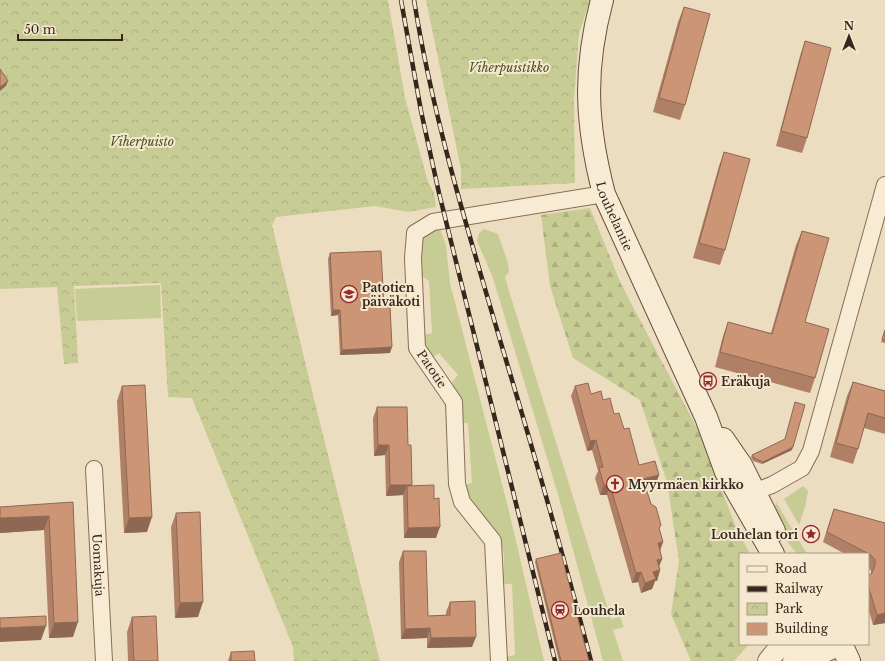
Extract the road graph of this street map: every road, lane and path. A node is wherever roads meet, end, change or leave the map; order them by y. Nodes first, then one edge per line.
1 (602, 0) edge
2 (885, 185) edge
3 (604, 194) junction
4 (94, 469) dead end
5 (747, 494) junction
6 (773, 553) edge
7 (787, 553) edge
8 (781, 645) edge
9 (835, 645) edge
10 (842, 645) edge
11 (806, 654) edge
12 (104, 661) edge
13 (499, 661) edge
14 (768, 661) edge
15 (849, 661) edge

1 - 3 main road, Louhelantie
2 - 5 street
3 - 5 main road, Louhelantie
3 - 13 street, Patotie
4 - 12 street, Uomakuja
5 - 6 main road, Louhelantie
5 - 7 main road, Louhelantie
8 - 14 street
9 - 11 main road
10 - 15 main road

